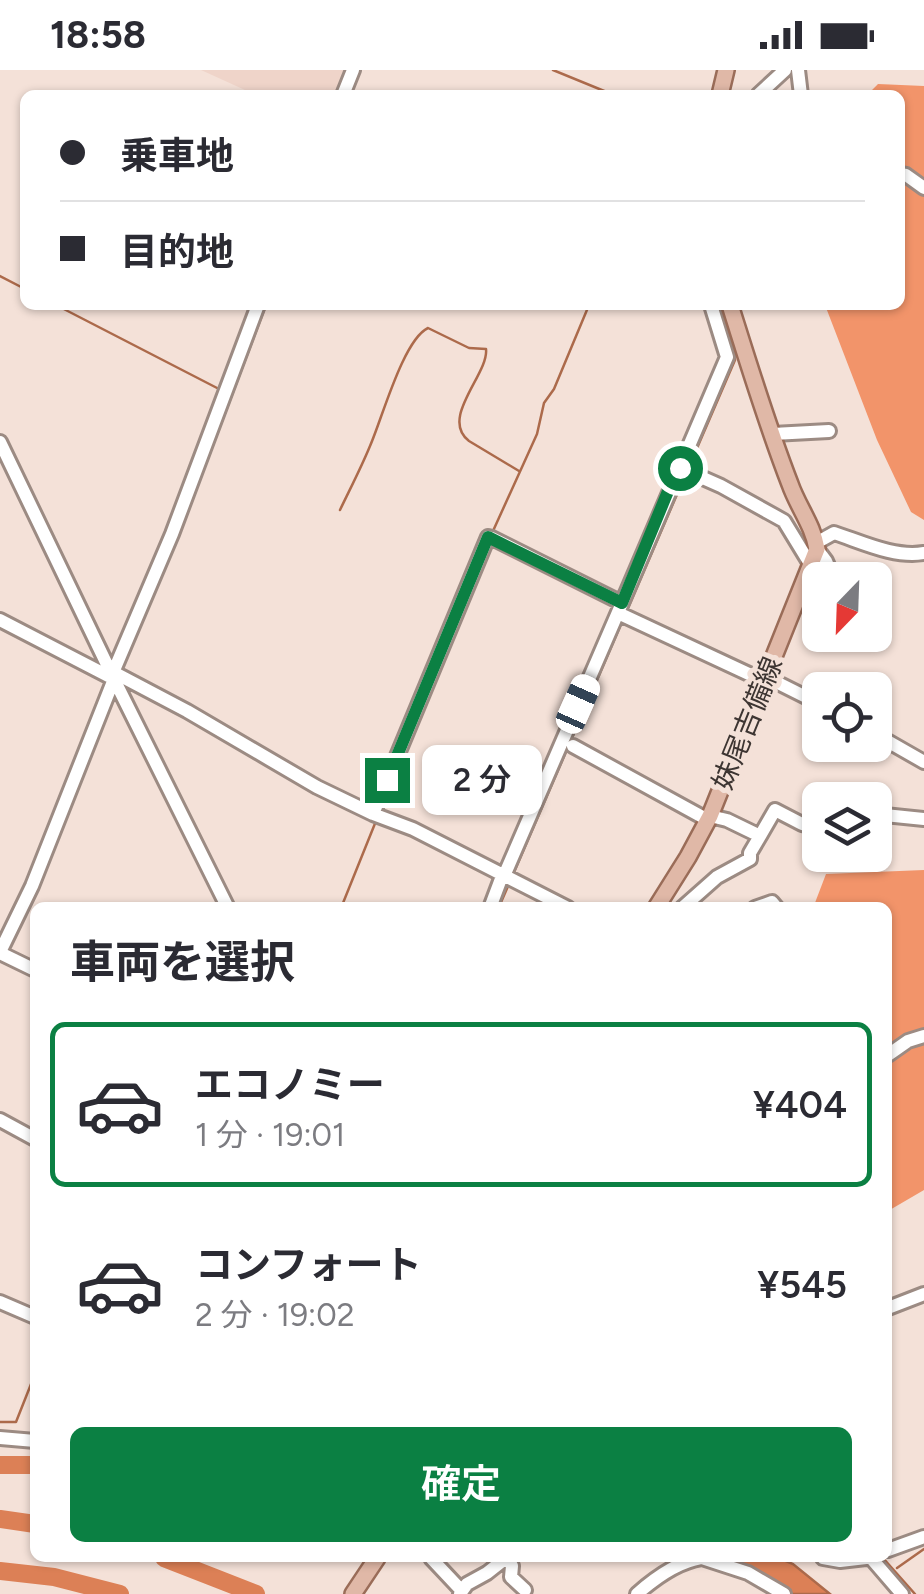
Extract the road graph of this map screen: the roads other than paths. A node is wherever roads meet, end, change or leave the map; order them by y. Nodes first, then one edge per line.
1 (785, 70) edge
2 (763, 90) edge
3 (256, 310) edge
4 (713, 310) edge
5 (732, 310) edge
6 (829, 431) dead end
7 (772, 434) junction
8 (0, 442) edge
9 (681, 468) junction
10 (817, 546) junction
11 (924, 553) edge
12 (809, 562) edge
13 (813, 562) edge
14 (826, 562) edge
15 (802, 591) edge
16 (622, 611) junction
17 (0, 620) edge
18 (113, 675) junction
19 (765, 678) junction
20 (802, 695) edge
21 (892, 744) edge
22 (573, 746) dead end
23 (924, 762) edge
24 (377, 815) junction
25 (892, 816) edge
26 (709, 818) junction
27 (924, 819) edge
28 (802, 824) edge
29 (760, 836) junction
30 (506, 877) junction
31 (225, 902) edge
32 (493, 902) edge
33 (556, 902) edge
34 (660, 902) edge
35 (689, 902) edge
36 (1, 950) edge
37 (30, 967) edge
38 (924, 1036) edge
39 (892, 1053) edge
40 (0, 1120) edge
41 (30, 1135) edge
42 (924, 1294) edge
43 (0, 1302) edge
44 (892, 1306) edge
45 (30, 1315) edge
46 (0, 1438) edge
47 (30, 1441) edge
48 (924, 1537) edge
49 (892, 1549) edge
50 (375, 1562) edge
51 (435, 1562) edge
52 (502, 1562) edge
53 (510, 1562) edge
54 (685, 1562) edge
55 (714, 1562) edge
56 (873, 1562) edge
57 (524, 1590) dead end
58 (358, 1592) edge
59 (461, 1592) edge
60 (637, 1594) edge
61 (782, 1594) edge
62 (902, 1594) edge

1 - 2 street
3 - 18 street
4 - 9 street
5 - 7 main road
6 - 7 street
7 - 10 main road
8 - 18 street
9 - 12 street
9 - 16 street
10 - 11 street
10 - 13 main road, 妹尾吉備線
10 - 14 street
15 - 19 main road, 妹尾吉備線
16 - 19 street
16 - 24 street
16 - 30 street
17 - 18 street
18 - 24 street
18 - 31 street
18 - 36 street
19 - 20 street
19 - 26 main road, 妹尾吉備線
21 - 23 street
22 - 26 street
24 - 30 street
25 - 27 street
26 - 29 street
26 - 34 main road, 妹尾吉備線
28 - 29 street
29 - 35 street
30 - 32 street
30 - 33 street
36 - 37 street
38 - 39 street
40 - 41 street
42 - 44 street
43 - 45 street
46 - 47 street
48 - 49 street
50 - 58 main road
51 - 59 street
52 - 59 street
53 - 57 street
54 - 60 street
55 - 61 street
56 - 62 street

